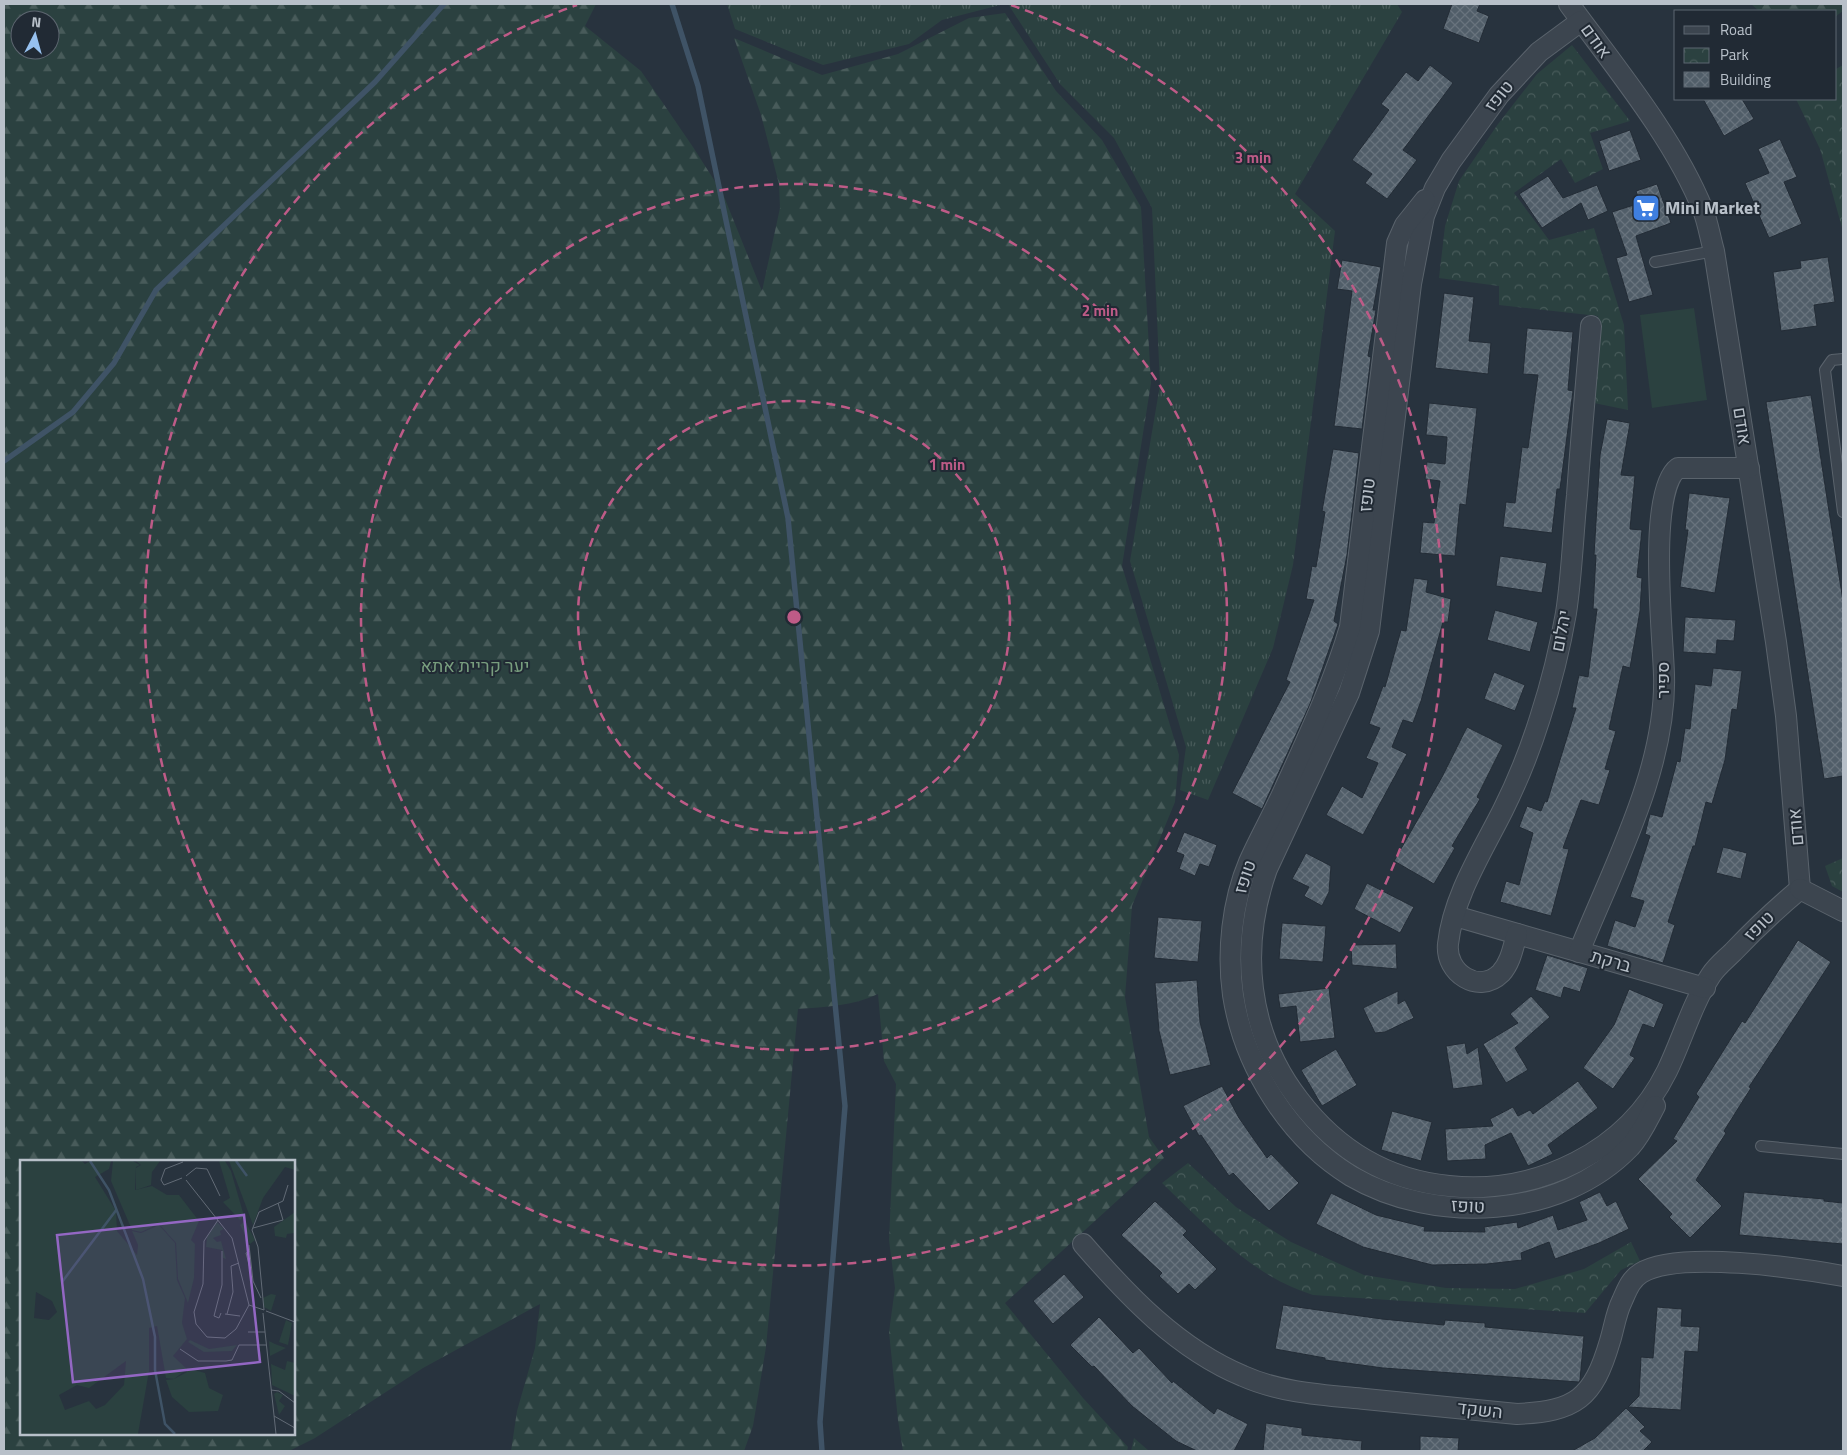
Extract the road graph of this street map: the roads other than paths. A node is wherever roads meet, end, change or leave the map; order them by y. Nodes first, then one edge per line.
1 (1569, 4) edge
2 (1581, 21) junction
3 (1714, 251) junction
4 (1655, 262) dead end
5 (1591, 326) dead end
6 (1843, 359) edge
7 (1749, 468) junction
8 (1843, 512) edge
9 (1800, 888) junction
10 (1843, 911) edge
11 (1455, 916) junction
12 (1517, 934) junction
13 (1579, 952) junction
14 (1705, 988) junction
15 (1761, 1146) dead end
16 (1843, 1154) edge
17 (1083, 1244) dead end
18 (1843, 1276) edge

1 - 2 street, אודם
2 - 3 street, אודם
2 - 14 street, טופז
3 - 4 lane
3 - 7 street, אודם
5 - 11 street, יהלום
6 - 8 lane
7 - 9 street, אודם
7 - 13 street, ספיר
9 - 10 street
9 - 14 street, טופז
11 - 12 street
11 - 12 street, יהלום
12 - 13 street, ברקת
13 - 14 street, ברקת
15 - 16 lane
17 - 18 street, השקד

